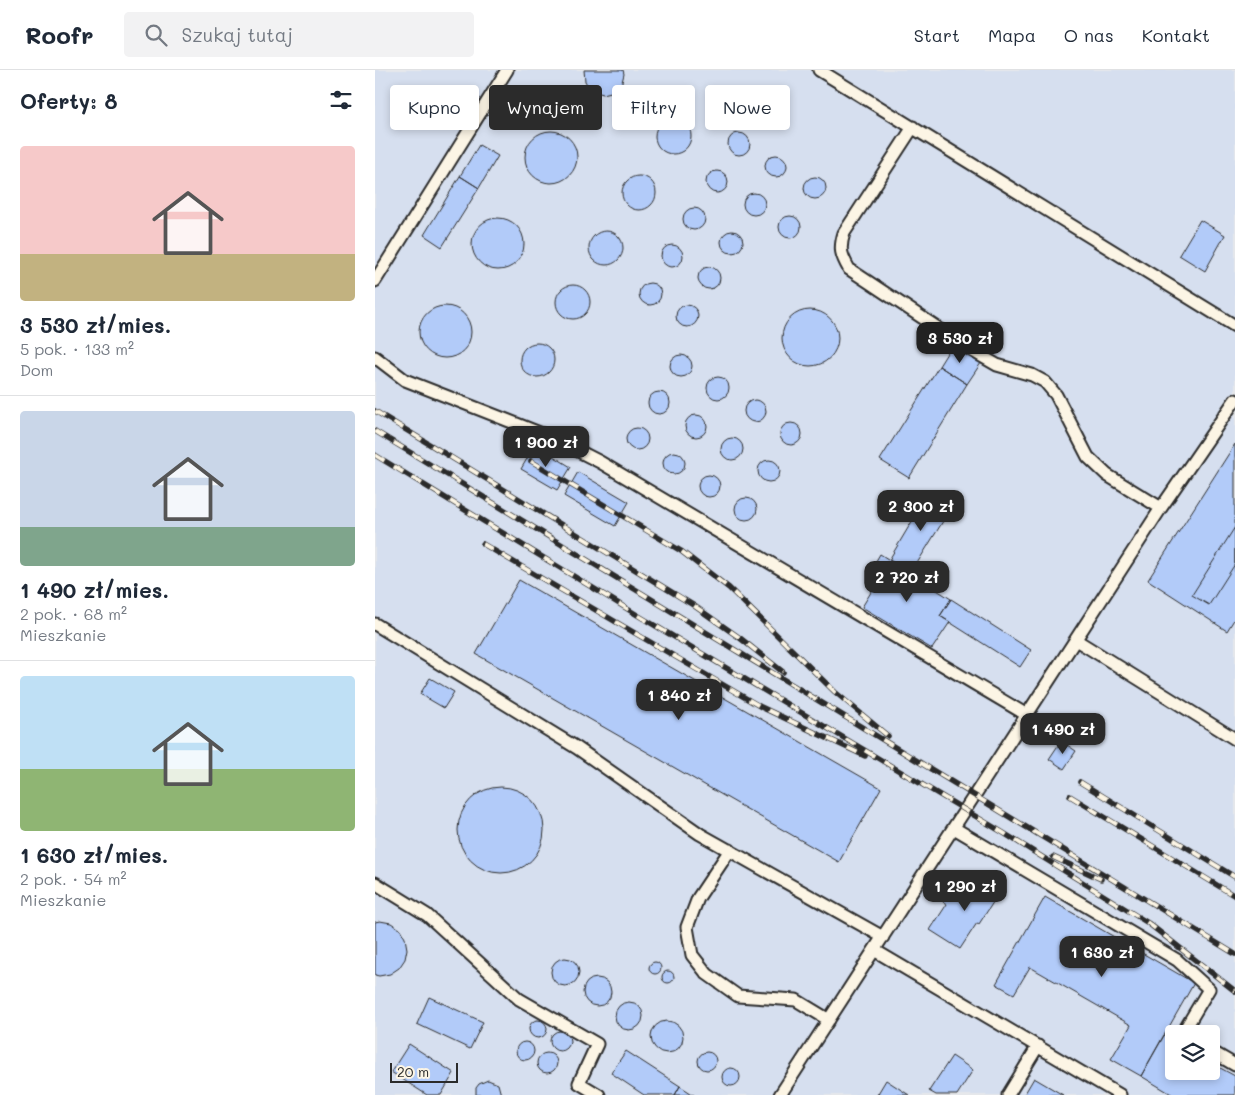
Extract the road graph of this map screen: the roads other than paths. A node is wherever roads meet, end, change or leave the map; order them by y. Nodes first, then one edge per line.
1 (507, 70) edge
2 (819, 70) edge
3 (913, 127) junction
4 (375, 281) edge
5 (1235, 326) edge
6 (375, 357) edge
7 (1235, 400) edge
8 (1161, 508) junction
9 (375, 624) edge
10 (1076, 640) junction
11 (1027, 715) junction
12 (1235, 739) edge
13 (954, 828) junction
14 (730, 850) junction
15 (375, 882) edge
16 (883, 937) junction
17 (874, 950) junction
18 (829, 1020) junction
19 (1187, 1025) edge
20 (1037, 1046) junction
21 (1220, 1056) edge
22 (1235, 1065) edge
23 (599, 1095) edge
24 (780, 1095) edge
25 (1008, 1095) edge
26 (1120, 1095) edge

1 - 4 lane
2 - 3 lane
3 - 5 lane
3 - 8 lane
6 - 11 lane
7 - 8 lane
8 - 10 lane
9 - 14 lane
10 - 11 lane
10 - 12 lane
11 - 13 lane
13 - 16 lane
13 - 19 lane
14 - 16 lane
14 - 18 lane
15 - 23 lane
16 - 17 lane
17 - 18 lane
17 - 20 lane
18 - 24 lane
20 - 25 lane
20 - 26 lane
21 - 22 lane

